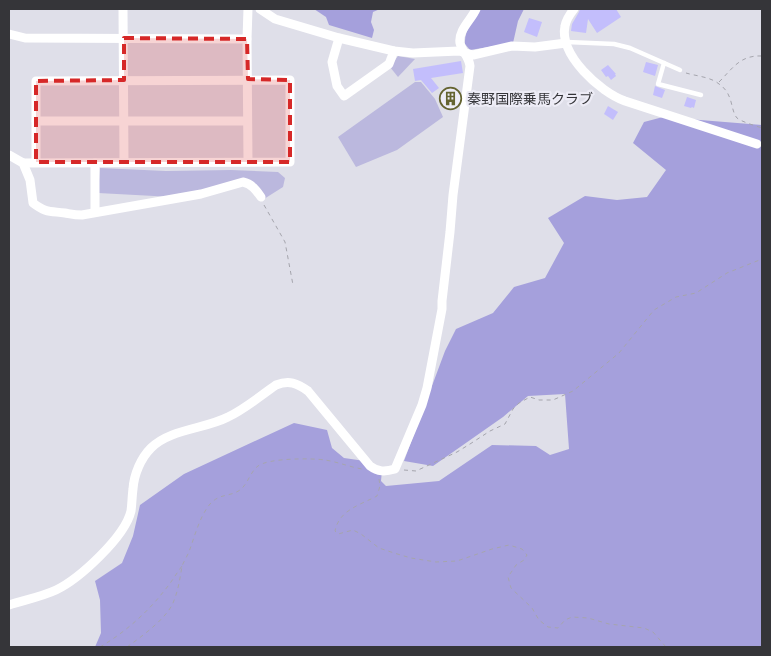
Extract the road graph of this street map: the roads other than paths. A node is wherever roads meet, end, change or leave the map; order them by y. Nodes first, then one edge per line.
1 (124, 9) edge
2 (248, 9) edge
3 (260, 9) edge
4 (476, 9) edge
5 (574, 9) edge
6 (9, 34) edge
7 (124, 38) junction
8 (339, 38) junction
9 (247, 39) junction
10 (566, 42) junction
11 (394, 50) junction
12 (465, 53) junction
13 (664, 63) junction
14 (680, 70) road end
15 (248, 79) junction
16 (124, 80) junction
17 (701, 95) dead end
18 (247, 121) junction
19 (36, 122) junction
20 (124, 122) junction
21 (757, 144) dead end
22 (9, 155) edge
23 (36, 162) junction
24 (124, 162) junction
25 (248, 162) junction
26 (23, 163) junction
27 (95, 163) junction
28 (261, 197) road end
29 (95, 212) junction
30 (9, 605) edge

1 - 7 street
2 - 9 street
3 - 8 street
4 - 12 street
5 - 10 street
6 - 7 street
7 - 9 street
7 - 16 street
8 - 11 street
8 - 11 street
9 - 15 street
10 - 12 street
10 - 13 lane
10 - 21 street
11 - 12 street
12 - 30 street
13 - 14 lane
13 - 17 lane
15 - 16 street
15 - 18 street
15 - 25 street
16 - 19 street
16 - 20 street
18 - 20 street
18 - 25 street
19 - 20 street
19 - 23 street
20 - 24 street
22 - 26 street
23 - 26 street
23 - 27 street
24 - 25 street
24 - 27 street
26 - 29 street
27 - 29 street
28 - 29 street

